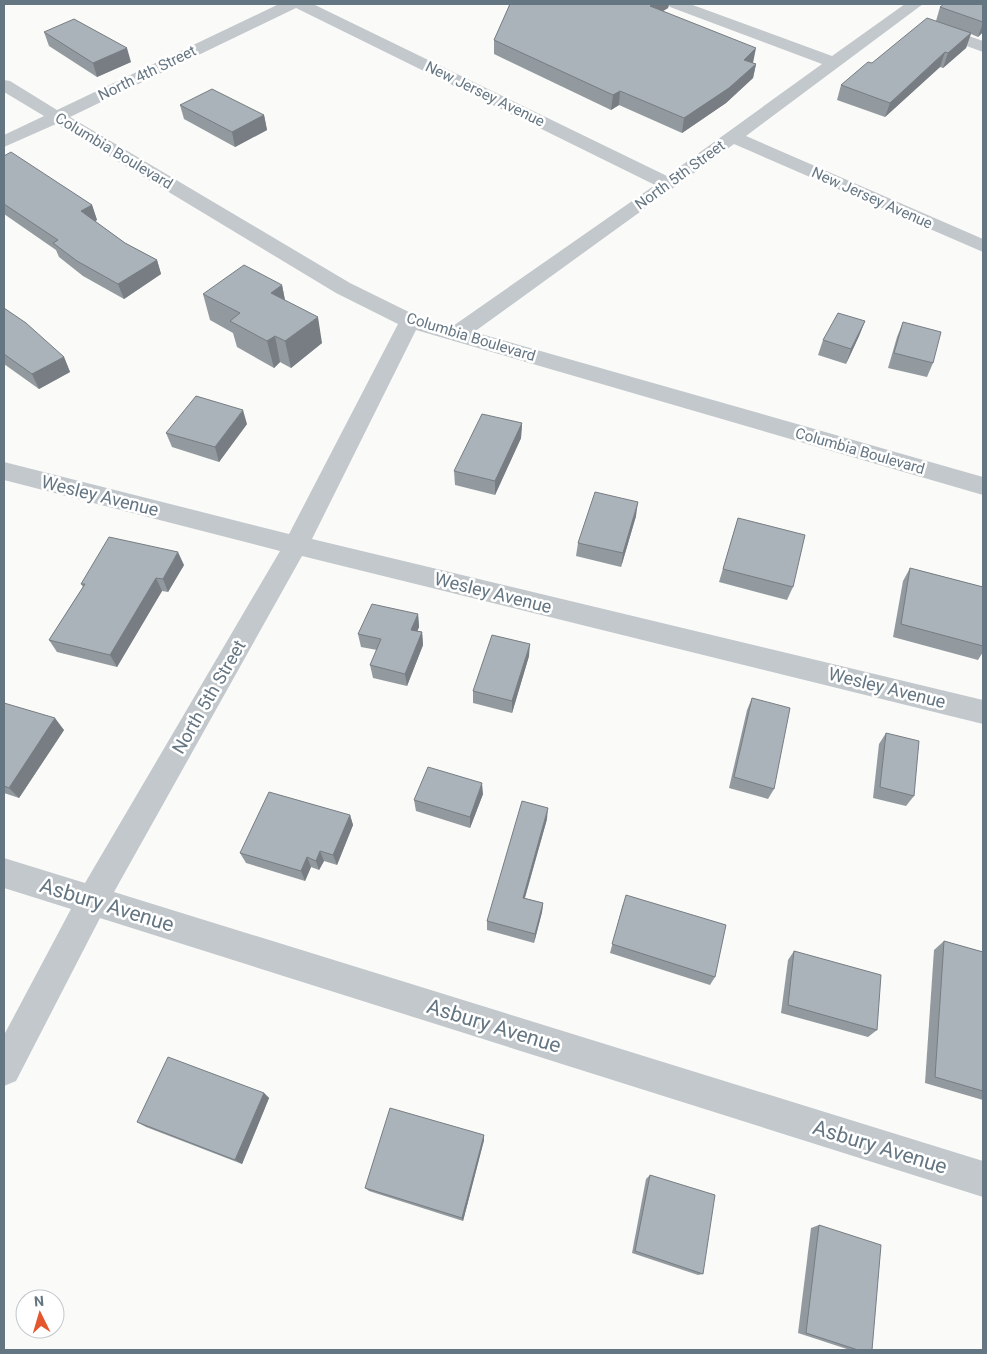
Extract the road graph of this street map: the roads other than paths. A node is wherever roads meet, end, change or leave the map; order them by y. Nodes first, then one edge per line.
1 (291, 4) edge
2 (301, 4) edge
3 (676, 4) edge
4 (915, 4) edge
5 (900, 16) junction
6 (983, 46) edge
7 (832, 62) junction
8 (4, 85) edge
9 (58, 117) junction
10 (733, 137) junction
11 (4, 142) edge
12 (668, 184) junction
13 (983, 246) edge
14 (410, 321) junction
15 (458, 333) junction
16 (4, 471) edge
17 (983, 486) edge
18 (296, 545) junction
19 (983, 712) edge
20 (4, 874) edge
21 (92, 901) junction
22 (4, 1069) edge
23 (983, 1179) edge

1 - 9 street, North 4th Street
2 - 12 street, New Jersey Avenue
3 - 7 street
4 - 5 street, North 5th Street
5 - 6 street
5 - 7 street, North 5th Street
7 - 10 street, North 5th Street
8 - 9 street, Columbia Boulevard
9 - 11 street, North 4th Street
9 - 14 street, Columbia Boulevard
10 - 12 street, North 5th Street
10 - 13 street, New Jersey Avenue
12 - 15 street, North 5th Street
14 - 15 street, Columbia Boulevard
14 - 18 street, North 5th Street
15 - 17 street, Columbia Boulevard
16 - 18 street, Wesley Avenue
18 - 19 street, Wesley Avenue
18 - 21 street, North 5th Street
20 - 21 street, Asbury Avenue
21 - 22 street, North 5th Street
21 - 23 street, Asbury Avenue

